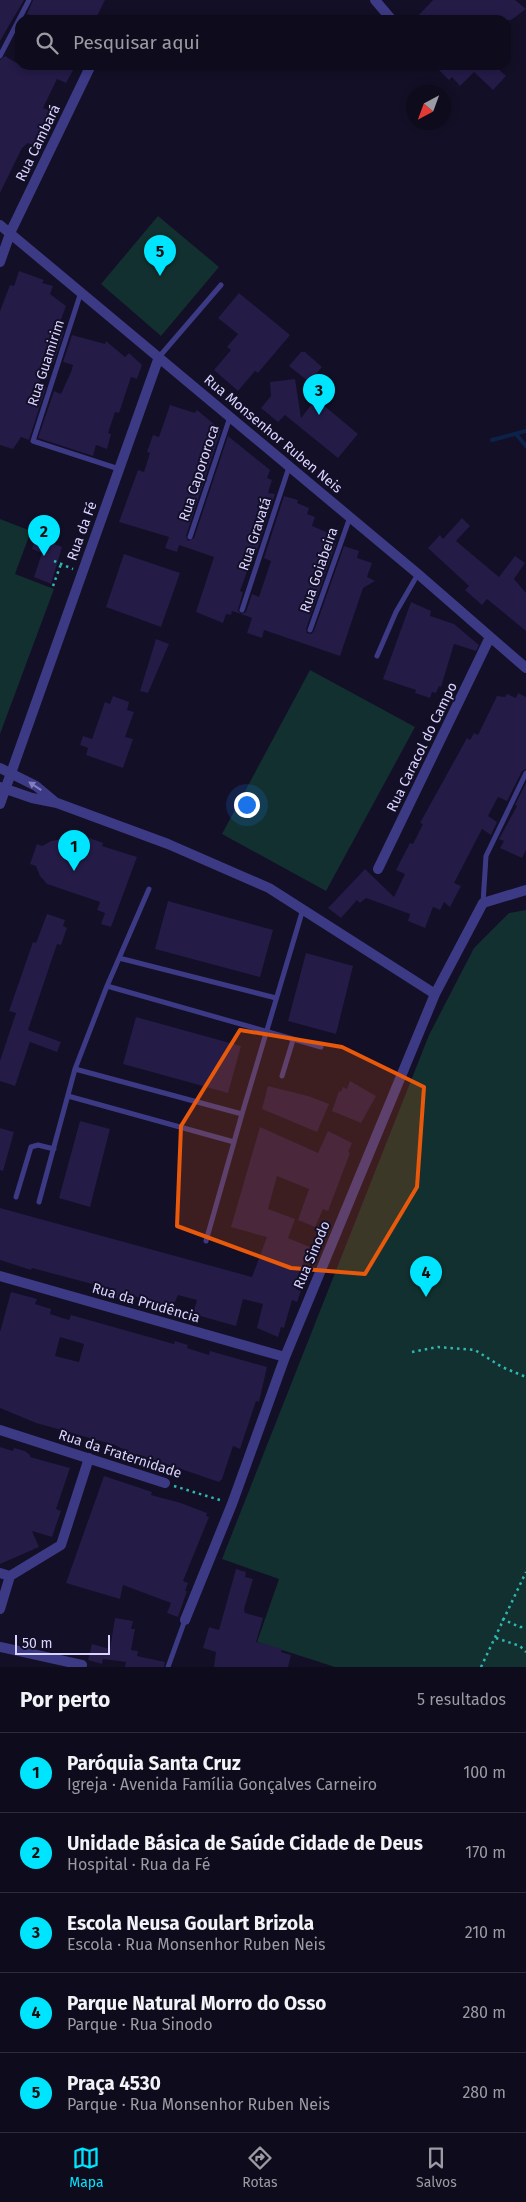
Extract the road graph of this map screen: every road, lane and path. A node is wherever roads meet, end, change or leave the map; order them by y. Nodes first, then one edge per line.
1 (29, 0) edge
2 (375, 0) edge
3 (21, 15) edge
4 (388, 15) edge
5 (15, 27) edge
6 (0, 56) edge
7 (89, 70) edge
8 (0, 224) edge
9 (11, 232) junction
10 (0, 262) edge
11 (221, 285) dead end
12 (82, 292) junction
13 (159, 357) junction
14 (230, 416) junction
15 (290, 466) junction
16 (119, 469) junction
17 (350, 517) junction
18 (190, 537) dead end
19 (54, 561) dead end
20 (61, 564) junction
21 (82, 572) junction
22 (418, 574) junction
23 (53, 586) dead end
24 (242, 610) dead end
25 (310, 630) dead end
26 (490, 637) junction
27 (377, 656) dead end
28 (526, 668) edge
29 (0, 768) edge
30 (11, 772) junction
31 (526, 773) edge
32 (3, 788) edge
33 (57, 803) junction
34 (0, 804) edge
35 (378, 869) dead end
36 (149, 889) dead end
37 (526, 890) edge
38 (483, 903) junction
39 (303, 909) junction
40 (119, 958) junction
41 (107, 986) junction
42 (435, 994) junction
43 (276, 998) junction
44 (266, 1032) junction
45 (293, 1040) junction
46 (321, 1047) dead end
47 (75, 1069) junction
48 (282, 1076) dead end
49 (68, 1096) junction
50 (242, 1114) junction
51 (234, 1142) junction
52 (54, 1149) junction
53 (16, 1198) dead end
54 (39, 1202) dead end
55 (206, 1241) dead end
56 (0, 1276) edge
57 (412, 1352) dead end
58 (285, 1356) junction
59 (526, 1377) edge
60 (0, 1430) edge
61 (89, 1458) junction
62 (165, 1483) joint
63 (232, 1504) junction
64 (526, 1572) edge
65 (5, 1575) edge
66 (0, 1609) edge
67 (502, 1619) junction
68 (185, 1620) joint
69 (526, 1626) edge
70 (496, 1638) junction
71 (0, 1646) edge
72 (526, 1652) edge
73 (82, 1665) dead end
74 (168, 1667) edge
75 (481, 1667) edge

1 - 3 lane
2 - 4 street
5 - 6 lane
7 - 9 street, Rua Cambará
8 - 9 street, Rua Monsenhor Ruben Neis
9 - 10 street, Rua Cambará
9 - 12 street, Rua Monsenhor Ruben Neis
11 - 13 lane, Rua da Fé
12 - 13 street, Rua Monsenhor Ruben Neis
12 - 16 lane, Rua Guamirim
13 - 14 street, Rua Monsenhor Ruben Neis
13 - 16 street, Rua da Fé
14 - 15 street, Rua Monsenhor Ruben Neis
14 - 18 lane, Rua Capororoca
15 - 17 street, Rua Monsenhor Ruben Neis
15 - 24 lane, Rua Gravatá
16 - 21 street, Rua da Fé
17 - 22 street, Rua Monsenhor Ruben Neis
17 - 25 lane, Rua Goiabeira
19 - 20 path
20 - 21 path
20 - 23 path
21 - 30 street, Rua da Fé
22 - 26 street, Rua Monsenhor Ruben Neis
22 - 27 lane
26 - 28 street, Rua Monsenhor Ruben Neis
26 - 35 street, Rua Caracol do Campo
29 - 30 street
30 - 32 street, Rua da Fé
33 -> 30 street
31 - 38 lane
32 - 33 street
32 - 34 street, Rua da Fé
33 - 39 street
36 - 40 lane
37 - 38 street
38 - 42 street, Rua Sinodo
39 - 42 street
39 - 43 lane
40 - 41 lane
40 - 43 lane
41 - 44 lane
41 - 47 lane
42 - 58 street, Rua Sinodo
43 - 44 lane
44 - 45 lane
44 - 50 lane
45 - 46 lane
45 - 48 lane
47 - 49 lane
47 - 50 lane
49 - 51 lane
49 - 52 lane
50 - 51 lane
51 - 55 lane
52 - 53 lane
52 - 54 lane
56 - 58 street, Rua da Prudência
57 - 59 path
58 - 63 street, Rua Sinodo
60 - 61 street, Rua da Fraternidade
61 - 62 street, Rua da Fraternidade
61 - 65 street
62 - 63 path, Rua da Fraternidade
63 - 68 street, Rua Sinodo
64 - 67 path
65 - 66 street
67 - 69 path
67 - 70 path
68 - 74 lane, Rua Sinodo
70 - 72 path
70 - 75 path
71 - 73 street

